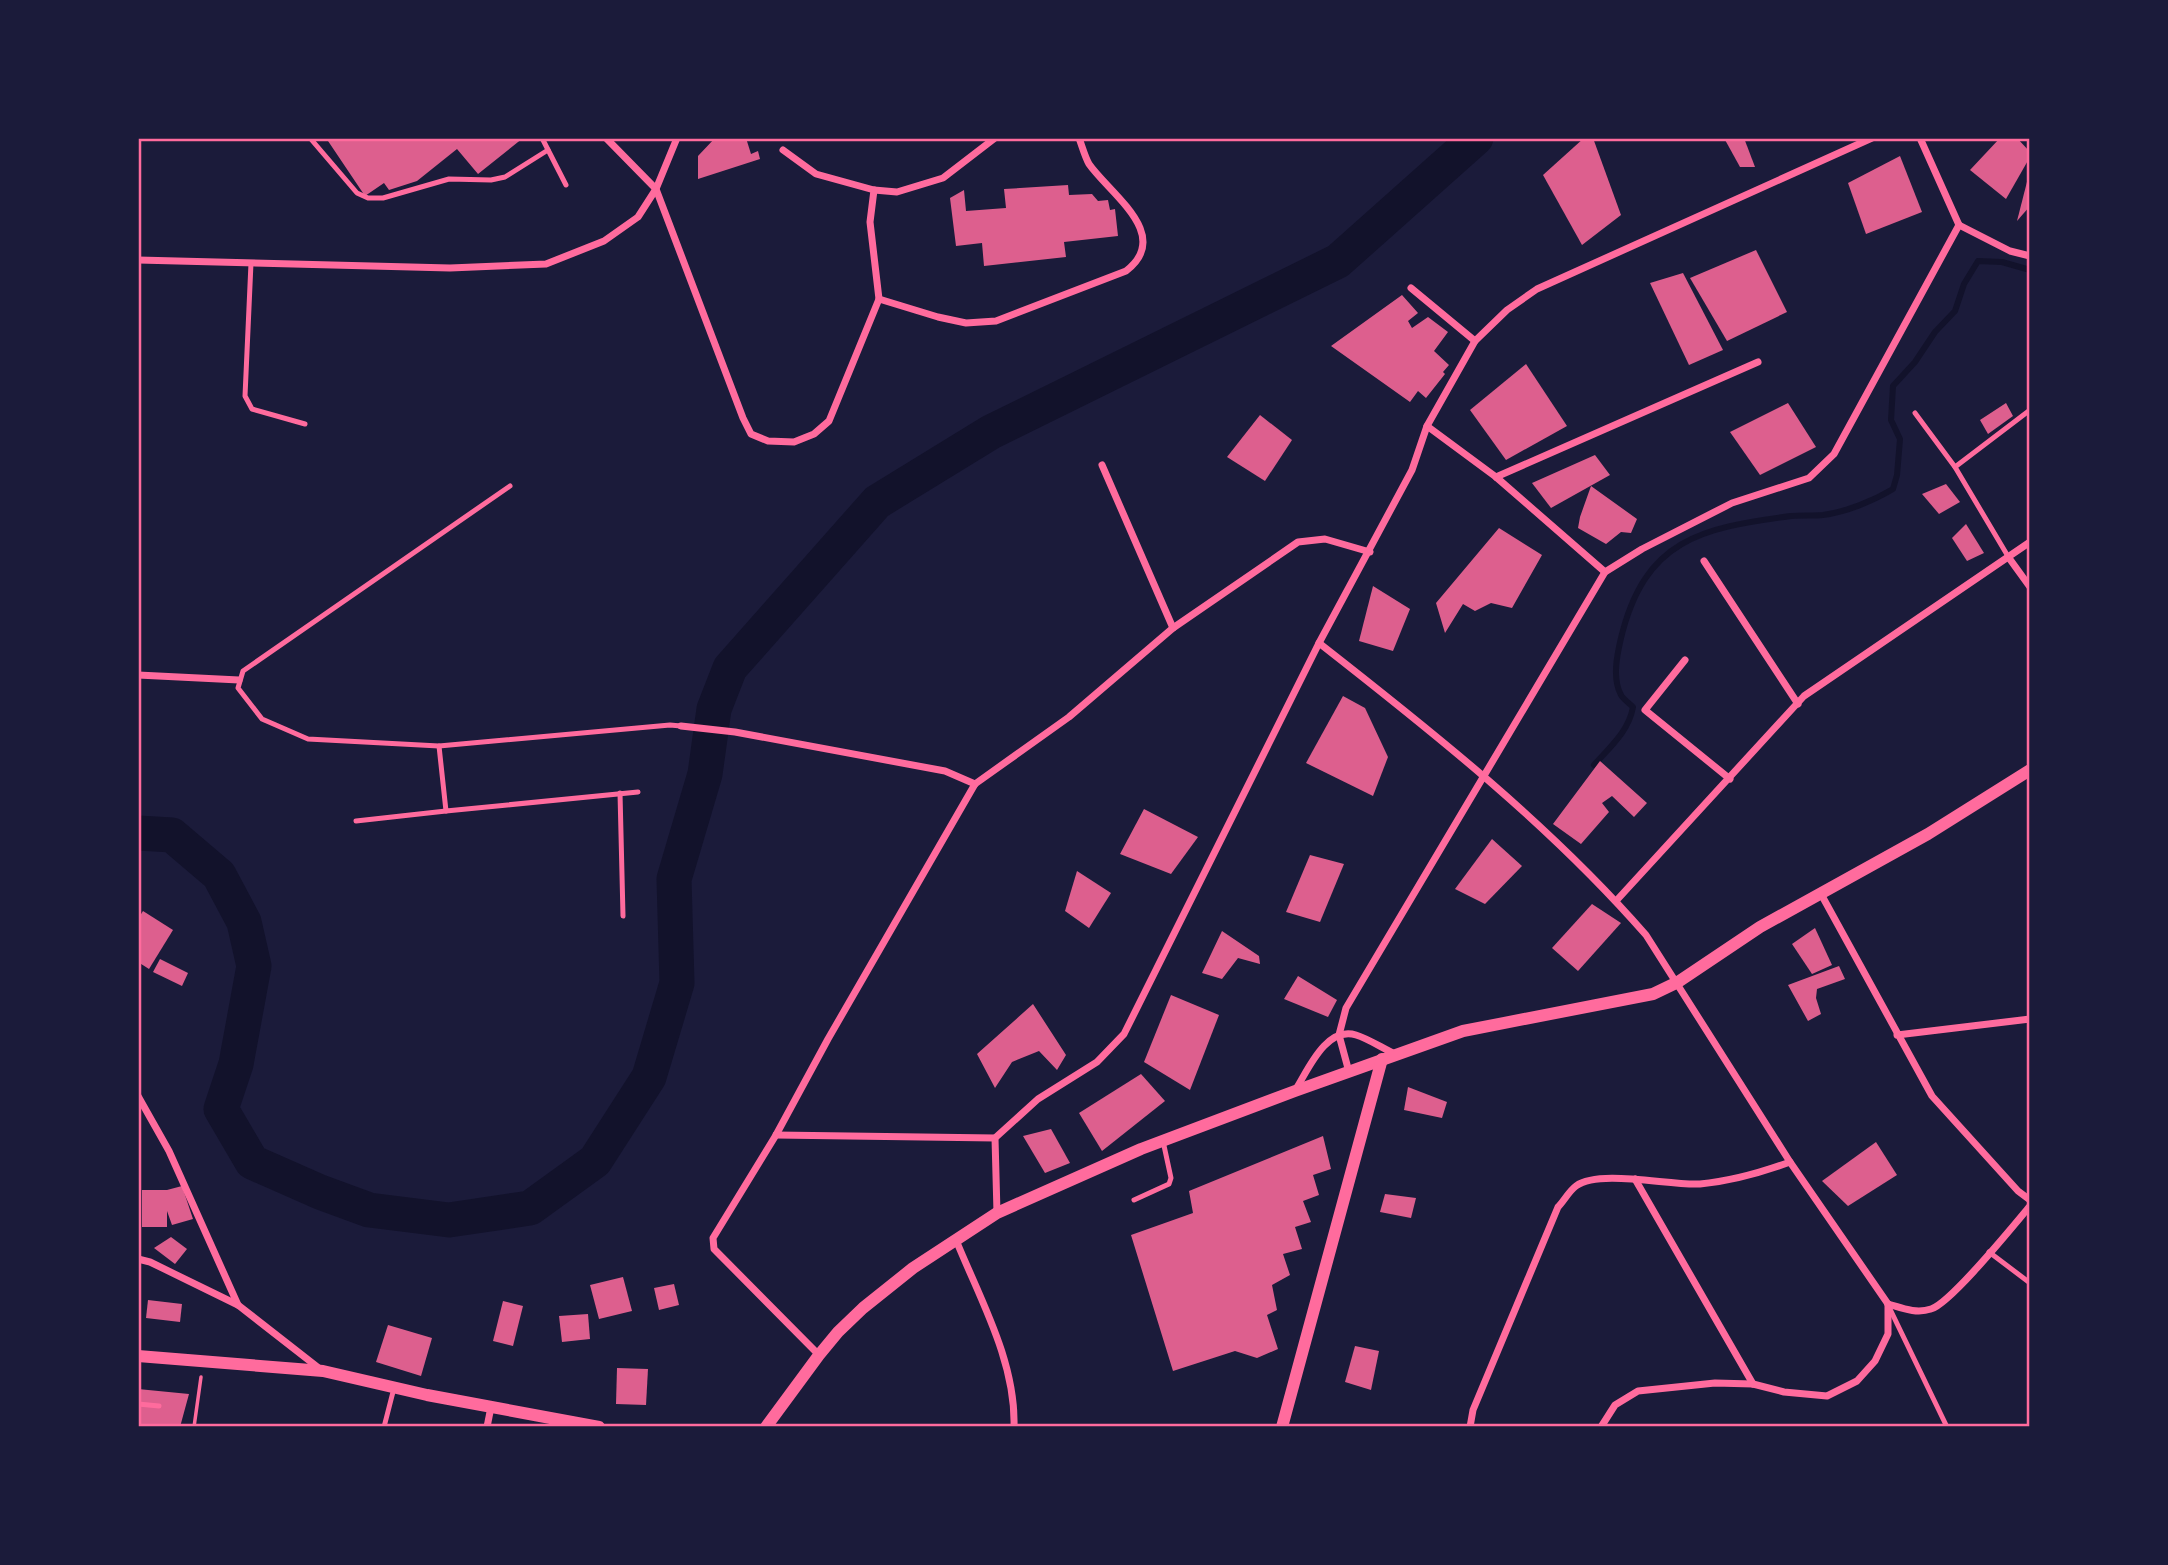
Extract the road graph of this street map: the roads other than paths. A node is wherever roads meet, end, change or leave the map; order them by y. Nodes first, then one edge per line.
1 (310, 138) edge
2 (542, 138) edge
3 (606, 138) edge
4 (677, 138) edge
5 (995, 138) edge
6 (1079, 138) edge
7 (1872, 138) edge
8 (1920, 138) edge
9 (548, 150) junction
10 (783, 150) dead end
11 (566, 186) dead end
12 (656, 189) junction
13 (874, 190) junction
14 (1959, 225) junction
15 (2030, 257) edge
16 (138, 260) edge
17 (251, 263) junction
18 (1411, 288) dead end
19 (879, 299) junction
20 (1475, 341) junction
21 (1758, 362) dead end
22 (2030, 410) edge
23 (1915, 413) dead end
24 (305, 424) dead end
25 (1427, 426) junction
26 (1102, 465) dead end
27 (1955, 467) junction
28 (1496, 477) junction
29 (509, 486) dead end
30 (2030, 542) edge
31 (1370, 552) junction
32 (2008, 558) junction
33 (1704, 561) dead end
34 (1605, 572) junction
35 (2030, 587) edge
36 (1173, 628) junction
37 (1319, 643) junction
38 (1685, 660) dead end
39 (138, 676) edge
40 (239, 680) junction
41 (1798, 704) junction
42 (681, 726) joint
43 (439, 746) junction
44 (2030, 770) edge
45 (1484, 776) junction
46 (1730, 779) junction
47 (975, 784) junction
48 (638, 792) dead end
49 (620, 793) junction
50 (446, 811) junction
51 (356, 821) dead end
52 (1821, 894) junction
53 (1616, 901) junction
54 (623, 916) dead end
55 (1678, 982) junction
56 (2030, 1019) edge
57 (1339, 1035) junction
58 (1897, 1035) junction
59 (1395, 1055) junction
60 (1382, 1059) junction
61 (1349, 1072) junction
62 (1295, 1091) junction
63 (138, 1096) edge
64 (142, 1109) edge
65 (776, 1135) junction
66 (995, 1138) junction
67 (1163, 1141) junction
68 (1790, 1161) junction
69 (1635, 1179) junction
70 (1134, 1200) dead end
71 (2030, 1200) edge
72 (2030, 1206) edge
73 (997, 1213) junction
74 (956, 1240) junction
75 (1989, 1252) junction
76 (138, 1259) edge
77 (2030, 1283) edge
78 (1888, 1304) junction
79 (238, 1305) junction
80 (819, 1355) junction
81 (138, 1356) edge
82 (323, 1371) junction
83 (1753, 1384) junction
84 (394, 1388) junction
85 (138, 1404) edge
86 (159, 1406) dead end
87 (491, 1408) junction
88 (767, 1426) edge
89 (384, 1427) edge
90 (487, 1427) edge
91 (599, 1427) edge
92 (1014, 1427) edge
93 (1282, 1427) edge
94 (1470, 1427) edge
95 (1601, 1427) edge
96 (1947, 1427) edge

1 - 9 lane
2 - 9 lane
3 - 12 street
4 - 12 street
5 - 13 street
6 - 19 street
7 - 20 street
8 - 14 street
9 - 11 lane
10 - 13 street
12 - 17 street
12 - 19 street
13 - 19 street
14 - 15 street
14 - 34 street
16 - 17 street
17 - 24 lane
18 - 20 street
20 - 25 street
21 - 28 street
22 - 27 lane
23 - 27 lane
25 - 28 street
25 - 31 street
26 - 36 street
27 - 32 lane
28 - 34 street
29 - 40 lane
30 - 32 street
31 - 36 street
31 - 37 street
32 - 35 street
32 - 41 street
33 - 41 street
34 - 45 street
36 - 47 street
37 - 45 street
37 - 66 street
38 - 46 street
39 - 40 street
40 - 43 lane
41 - 46 street
42 - 43 lane
42 - 47 street
43 - 50 lane
44 - 52 street
45 - 53 street
45 - 57 street
46 - 53 street
47 - 65 street
48 - 49 lane
49 - 50 lane
49 - 54 lane
50 - 51 lane
52 - 55 street
52 - 58 street
53 - 55 street
55 - 59 street
55 - 68 street
56 - 58 street
57 - 59 street
57 - 61 street
57 - 62 street
58 - 71 street
59 - 60 street
60 - 61 street
60 - 93 street
61 - 62 street
62 - 67 street
63 - 64 street
64 - 79 street
65 - 66 street
65 - 80 street
66 - 73 street
67 - 70 lane
67 - 73 street
68 - 69 street
68 - 78 street
69 - 83 street
69 - 94 street
72 - 75 street
73 - 74 street
74 - 80 street
74 - 92 street
75 - 77 lane
75 - 78 street
76 - 79 street
78 - 83 street
78 - 96 lane
79 - 82 street
80 - 88 street
81 - 82 street
82 - 84 street
83 - 95 street
84 - 87 street
84 - 89 lane
85 - 86 lane
87 - 90 street
87 - 91 street

